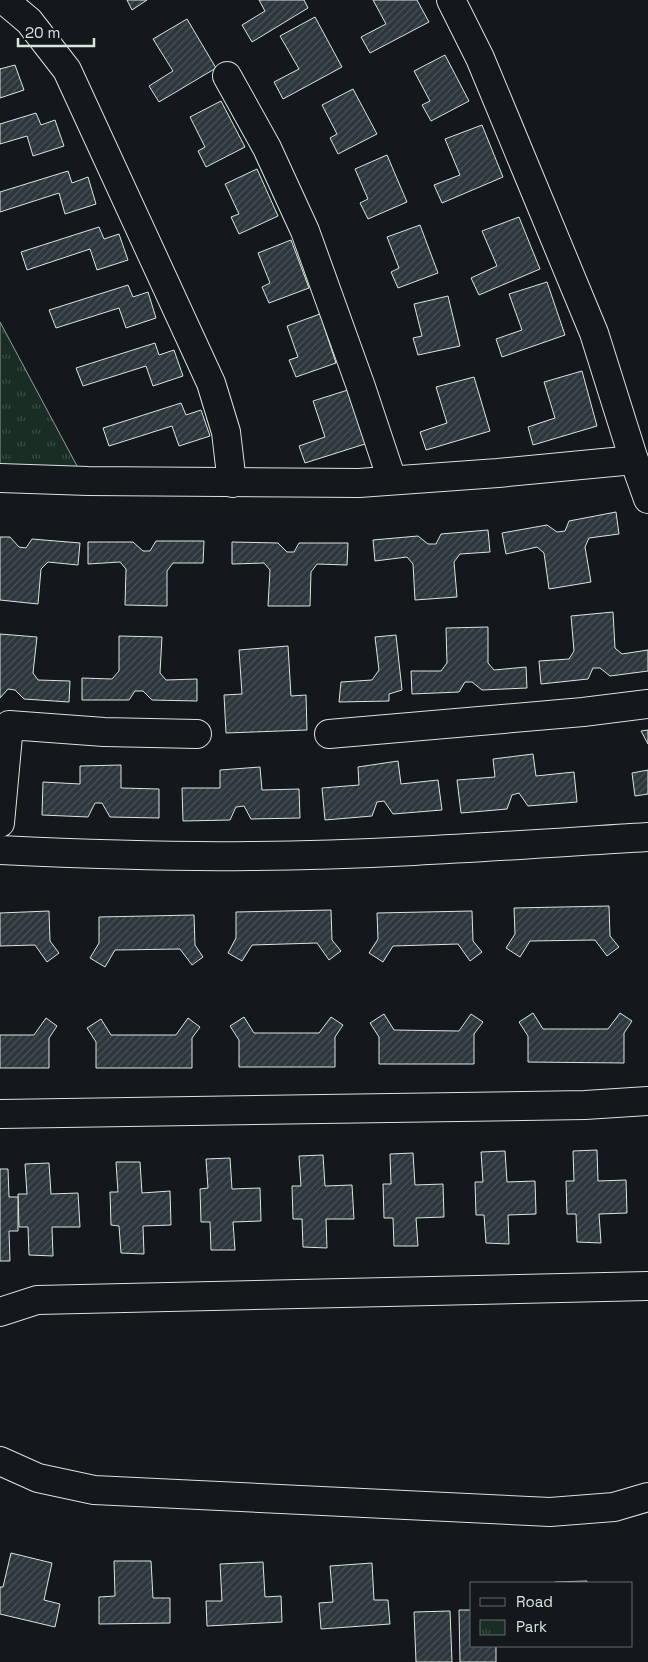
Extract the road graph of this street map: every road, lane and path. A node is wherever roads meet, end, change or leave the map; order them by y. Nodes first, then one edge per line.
1 (4, 0) edge
2 (451, 0) edge
3 (227, 76) dead end
4 (634, 460) junction
5 (0, 478) edge
6 (392, 480) junction
7 (232, 483) junction
8 (648, 499) edge
9 (648, 704) edge
10 (197, 734) dead end
11 (329, 734) dead end
12 (0, 823) edge
13 (648, 836) edge
14 (0, 850) edge
15 (648, 1101) edge
16 (0, 1114) edge
17 (648, 1286) edge
18 (0, 1312) edge
19 (2, 1468) edge
20 (648, 1497) edge

1 - 7 street
2 - 4 street
3 - 6 street
4 - 6 street
4 - 8 street
5 - 7 street
6 - 7 street
9 - 11 street
10 - 12 street
13 - 14 street
15 - 16 street
17 - 18 street
19 - 20 street

